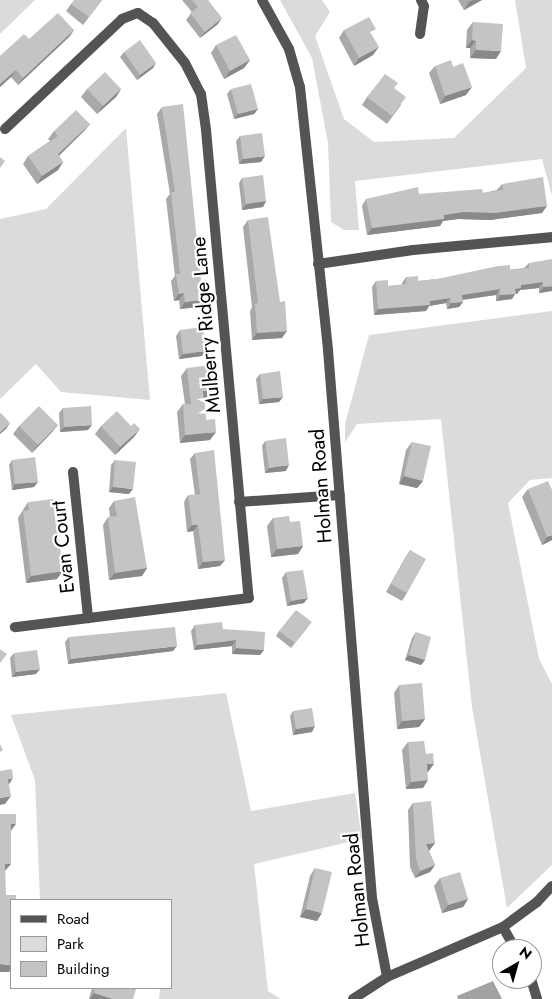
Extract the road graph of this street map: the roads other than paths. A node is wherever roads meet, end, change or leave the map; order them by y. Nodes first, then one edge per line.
1 (262, 0) edge
2 (421, 0) edge
3 (420, 34) dead end
4 (5, 129) dead end
5 (552, 237) edge
6 (318, 264) junction
7 (73, 472) dead end
8 (340, 495) junction
9 (239, 502) junction
10 (88, 618) junction
11 (15, 626) dead end
12 (552, 886) edge
13 (503, 927) junction
14 (510, 939) edge
15 (387, 977) junction
16 (353, 999) edge

1 - 6 street, Holman Road
2 - 3 street
4 - 9 street, Mulberry Ridge Lane
5 - 6 street
6 - 8 street, Holman Road
7 - 10 street, Evan Court
8 - 9 street
8 - 15 street, Holman Road
9 - 10 street, Mulberry Ridge Lane
10 - 11 street, Mulberry Ridge Lane
12 - 13 street
13 - 14 street
13 - 15 street
15 - 16 street

